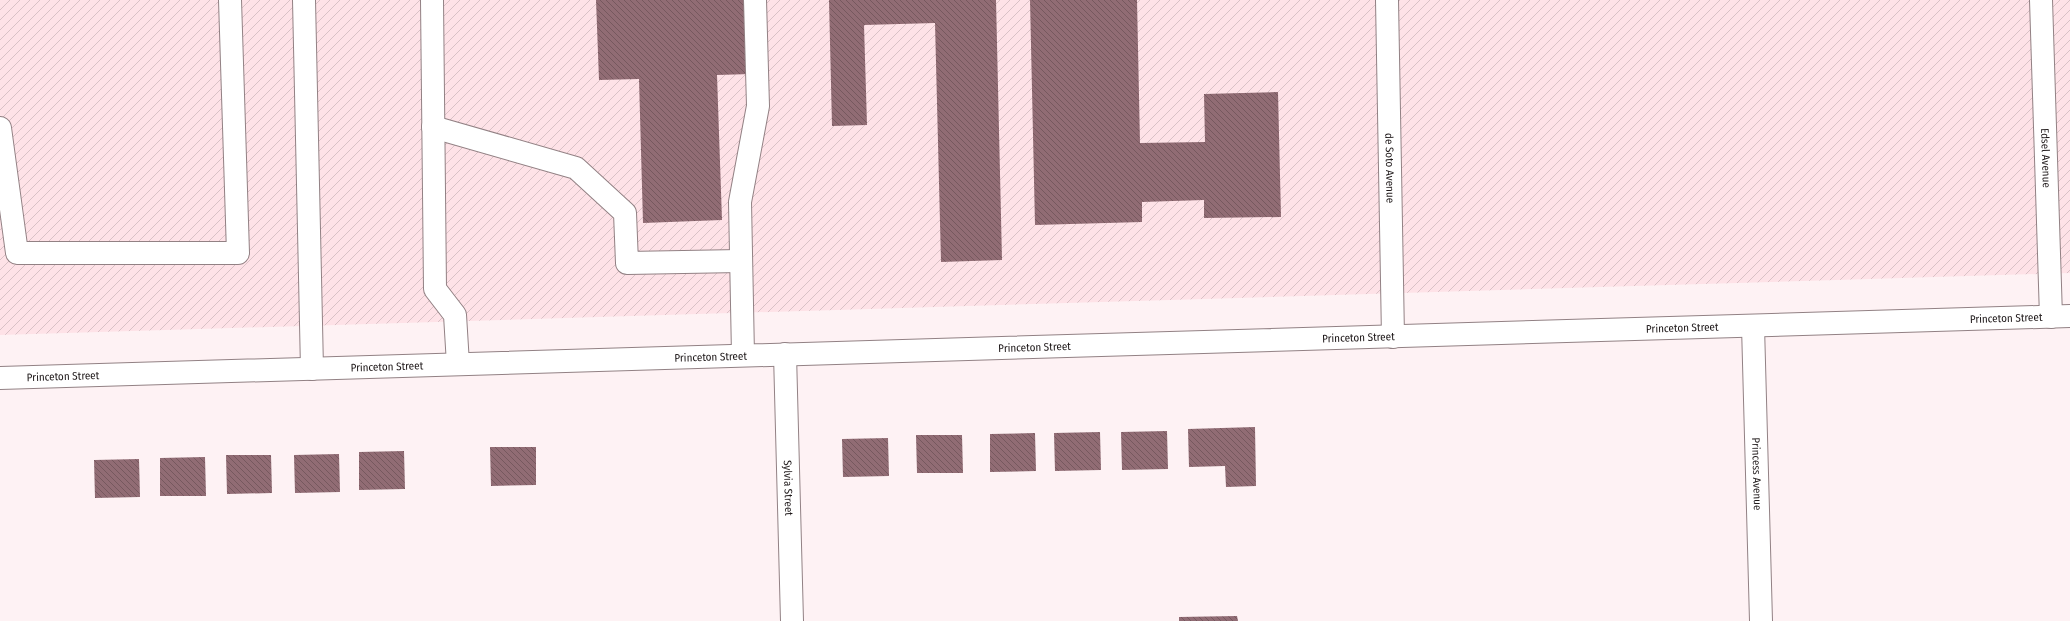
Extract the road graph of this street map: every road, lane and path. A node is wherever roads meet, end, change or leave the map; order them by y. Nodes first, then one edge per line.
1 (230, 0) edge
2 (304, 0) edge
3 (432, 0) edge
4 (755, 0) edge
5 (1387, 0) edge
6 (2042, 0) edge
7 (433, 127) junction
8 (0, 128) edge
9 (740, 260) junction
10 (2060, 316) edge
11 (1753, 326) junction
12 (1393, 337) junction
13 (785, 354) junction
14 (744, 355) junction
15 (458, 364) junction
16 (312, 369) junction
17 (0, 378) edge
18 (792, 621) edge
19 (1761, 621) edge

1 - 8 street
2 - 16 street
3 - 7 street
4 - 9 street
5 - 12 street, de Soto Avenue
6 - 10 street, Edsel Avenue
7 - 9 street
7 - 15 street
9 - 14 street
10 - 11 street, Princeton Street
11 - 12 street, Princeton Street
11 - 19 street, Princess Avenue
12 - 13 street, Princeton Street
13 - 14 street, Princeton Street
13 - 18 street, Sylvia Street
14 - 15 street, Princeton Street
15 - 16 street, Princeton Street
16 - 17 street, Princeton Street

